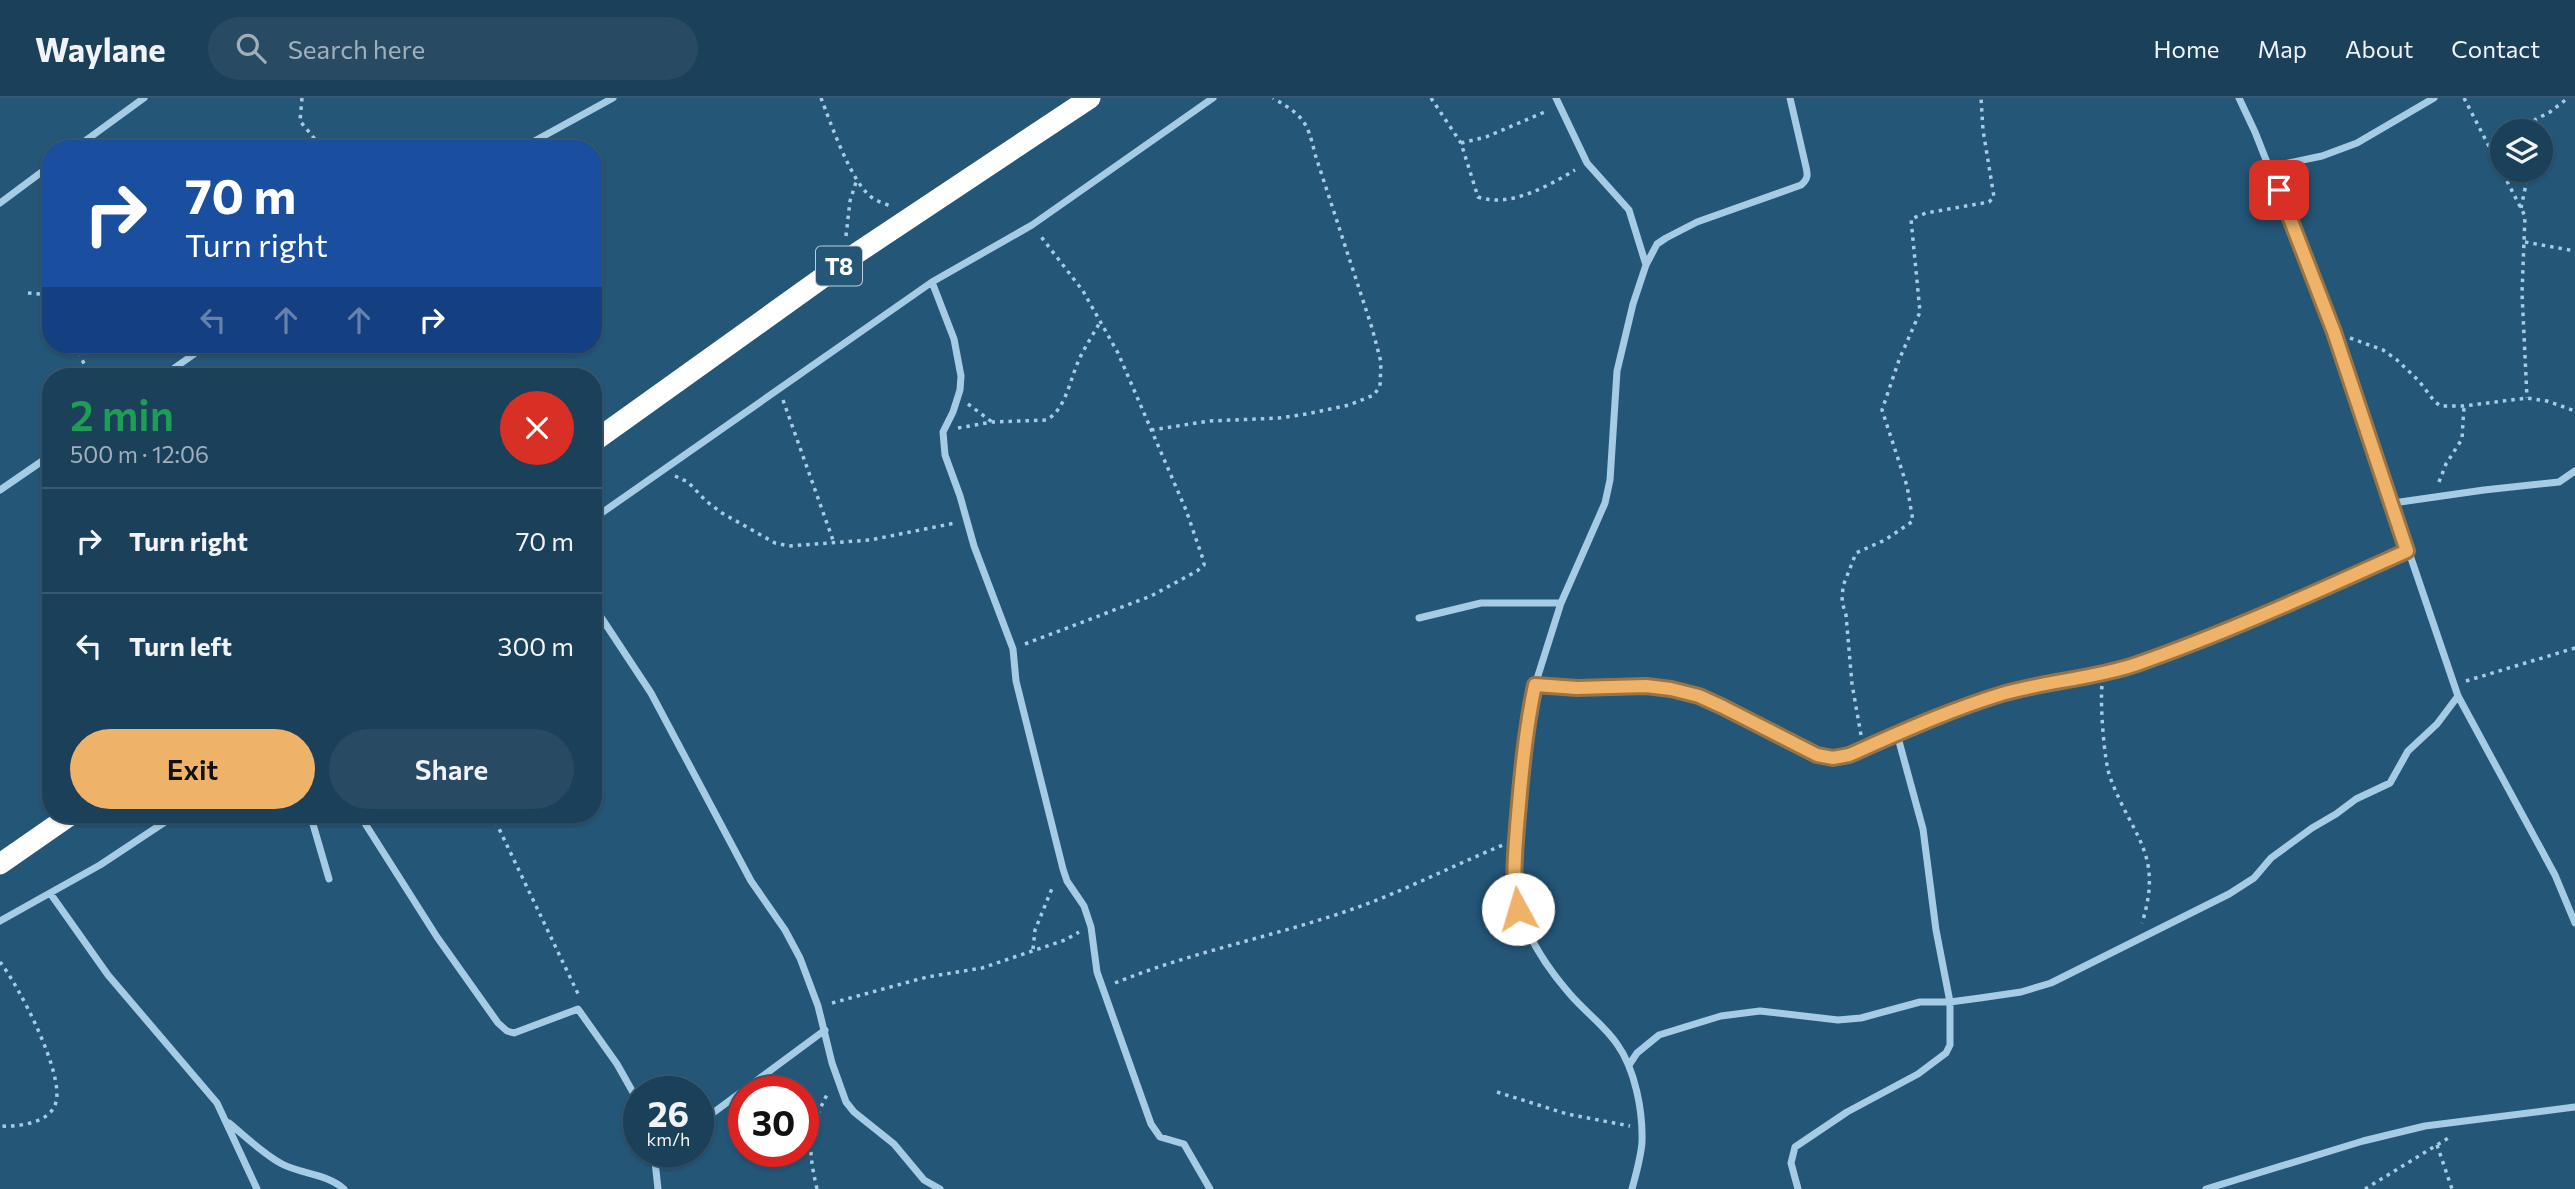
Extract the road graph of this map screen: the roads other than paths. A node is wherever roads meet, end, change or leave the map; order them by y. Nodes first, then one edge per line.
1 (144, 98) edge
2 (613, 98) edge
3 (1090, 98) edge
4 (1213, 98) edge
5 (1790, 98) edge
6 (2239, 98) edge
7 (2434, 98) edge
8 (1558, 102) edge
9 (86, 140) edge
10 (536, 140) edge
11 (2269, 167) junction
12 (42, 172) edge
13 (0, 203) edge
14 (1646, 265) junction
15 (932, 282) junction
16 (194, 354) edge
17 (174, 368) edge
18 (602, 436) edge
19 (42, 461) edge
20 (2575, 471) edge
21 (0, 490) edge
22 (2393, 503) junction
23 (602, 513) edge
24 (2407, 551) junction
25 (1561, 603) junction
26 (1419, 618) dead end
27 (602, 619) edge
28 (1535, 685) junction
29 (2458, 695) junction
30 (1897, 734) junction
31 (59, 823) edge
32 (163, 823) edge
33 (313, 823) edge
34 (365, 823) edge
35 (0, 864) edge
36 (329, 879) dead end
37 (50, 893) junction
38 (0, 921) edge
39 (2575, 923) edge
40 (1950, 1002) junction
41 (825, 1030) junction
42 (1629, 1065) junction
43 (624, 1076) edge
44 (2575, 1107) edge
45 (714, 1112) edge
46 (226, 1120) junction
47 (657, 1167) edge
48 (257, 1189) edge
49 (344, 1189) edge
50 (658, 1189) edge
51 (940, 1189) edge
52 (1210, 1189) edge
53 (1632, 1189) edge
54 (1798, 1189) edge
55 (2206, 1189) edge

1 - 9 street
2 - 10 street
3 - 18 highway, T8
4 - 15 street
5 - 14 street
6 - 11 street
7 - 11 street
8 - 14 street
11 - 22 street
12 - 13 street
14 - 25 street
15 - 23 street
15 - 52 street
16 - 17 street
19 - 21 street
20 - 22 street
22 - 24 street
24 - 29 street
24 - 30 street
25 - 26 street
25 - 28 street
27 - 41 street
28 - 30 street
28 - 42 street
29 - 39 street
29 - 40 street
30 - 40 street
31 - 35 highway
32 - 37 street
33 - 36 street
34 - 43 street
37 - 38 street
37 - 46 street
40 - 42 street
40 - 54 street
41 - 45 street
41 - 51 street
42 - 53 street
44 - 55 street
46 - 48 street
46 - 49 street
47 - 50 street

